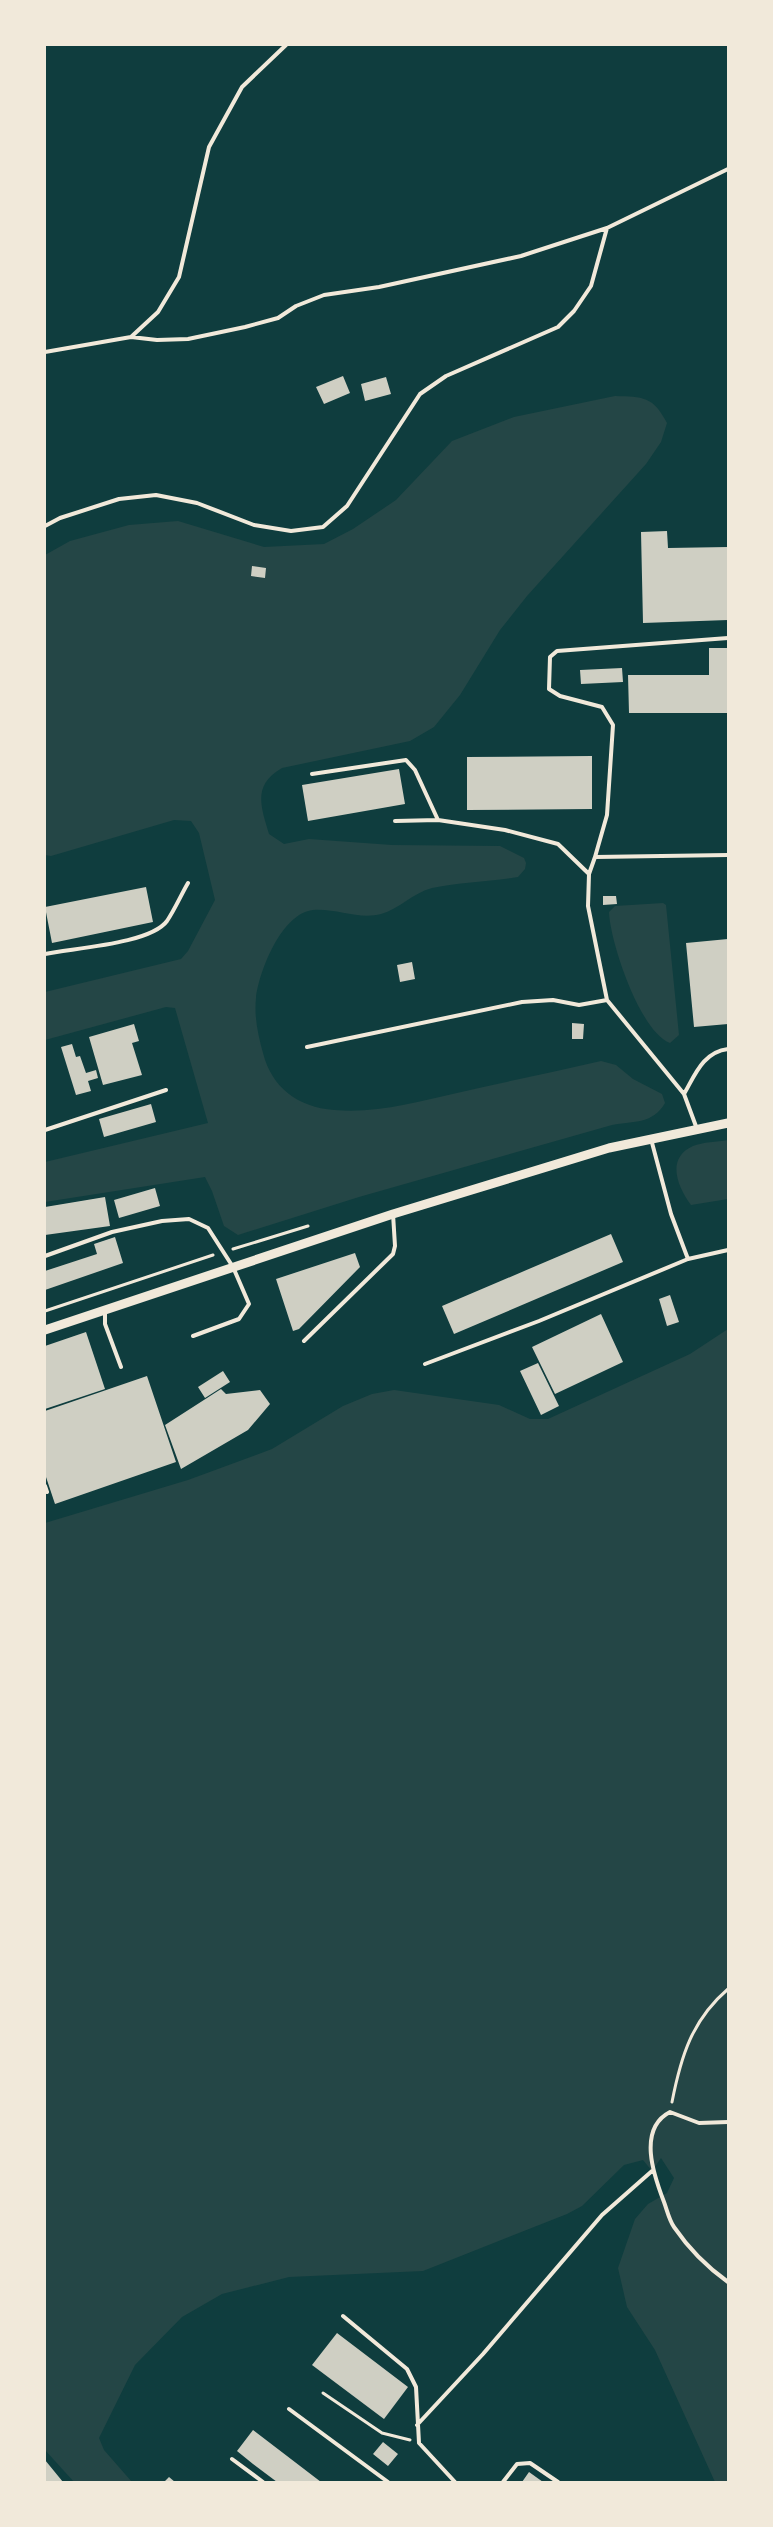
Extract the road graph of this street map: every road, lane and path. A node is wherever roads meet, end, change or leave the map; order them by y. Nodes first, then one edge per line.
1 (286, 45) edge
2 (728, 169) edge
3 (607, 228) junction
4 (132, 337) junction
5 (45, 352) edge
6 (45, 526) edge
7 (728, 638) edge
8 (312, 774) dead end
9 (438, 820) junction
10 (395, 821) dead end
11 (728, 854) edge
12 (595, 857) junction
13 (589, 874) junction
14 (188, 883) dead end
15 (45, 954) edge
16 (607, 1000) junction
17 (307, 1047) dead end
18 (728, 1049) edge
19 (166, 1090) dead end
20 (684, 1094) junction
21 (728, 1123) edge
22 (697, 1129) junction
23 (45, 1130) edge
24 (651, 1139) junction
25 (393, 1214) junction
26 (728, 1250) edge
27 (45, 1256) edge
28 (688, 1259) junction
29 (233, 1267) junction
30 (104, 1312) junction
31 (45, 1330) edge
32 (193, 1336) dead end
33 (304, 1341) dead end
34 (425, 1364) dead end
35 (121, 1368) dead end
36 (45, 1486) edge
37 (47, 1492) dead end
38 (728, 1989) edge
39 (670, 2112) junction
40 (728, 2122) edge
41 (652, 2171) junction
42 (728, 2282) edge
43 (344, 2316) dead end
44 (323, 2393) dead end
45 (290, 2409) dead end
46 (417, 2425) junction
47 (419, 2443) junction
48 (232, 2459) dead end
49 (264, 2482) edge
50 (388, 2482) edge
51 (455, 2482) edge
52 (503, 2482) edge
53 (558, 2482) edge

1 - 4 lane
2 - 3 lane
3 - 4 lane
3 - 6 lane
4 - 5 lane
7 - 12 lane
8 - 9 lane
9 - 10 lane
9 - 13 lane
11 - 12 lane
12 - 13 lane
13 - 16 lane
14 - 15 lane
16 - 17 lane
16 - 20 lane
18 - 20 lane
19 - 23 lane
20 - 22 lane
21 - 22 street
22 - 24 street
24 - 25 street
24 - 28 lane
25 - 29 street
25 - 33 lane
26 - 28 lane
27 - 29 lane
28 - 34 lane
29 - 30 street
29 - 32 lane
30 - 31 street
30 - 35 lane
36 - 37 lane
38 - 39 path
39 - 40 lane
39 - 41 lane
41 - 42 lane
41 - 46 lane
43 - 46 lane
44 - 47 path
45 - 50 lane
46 - 47 lane
47 - 51 lane
48 - 49 lane
52 - 53 lane

